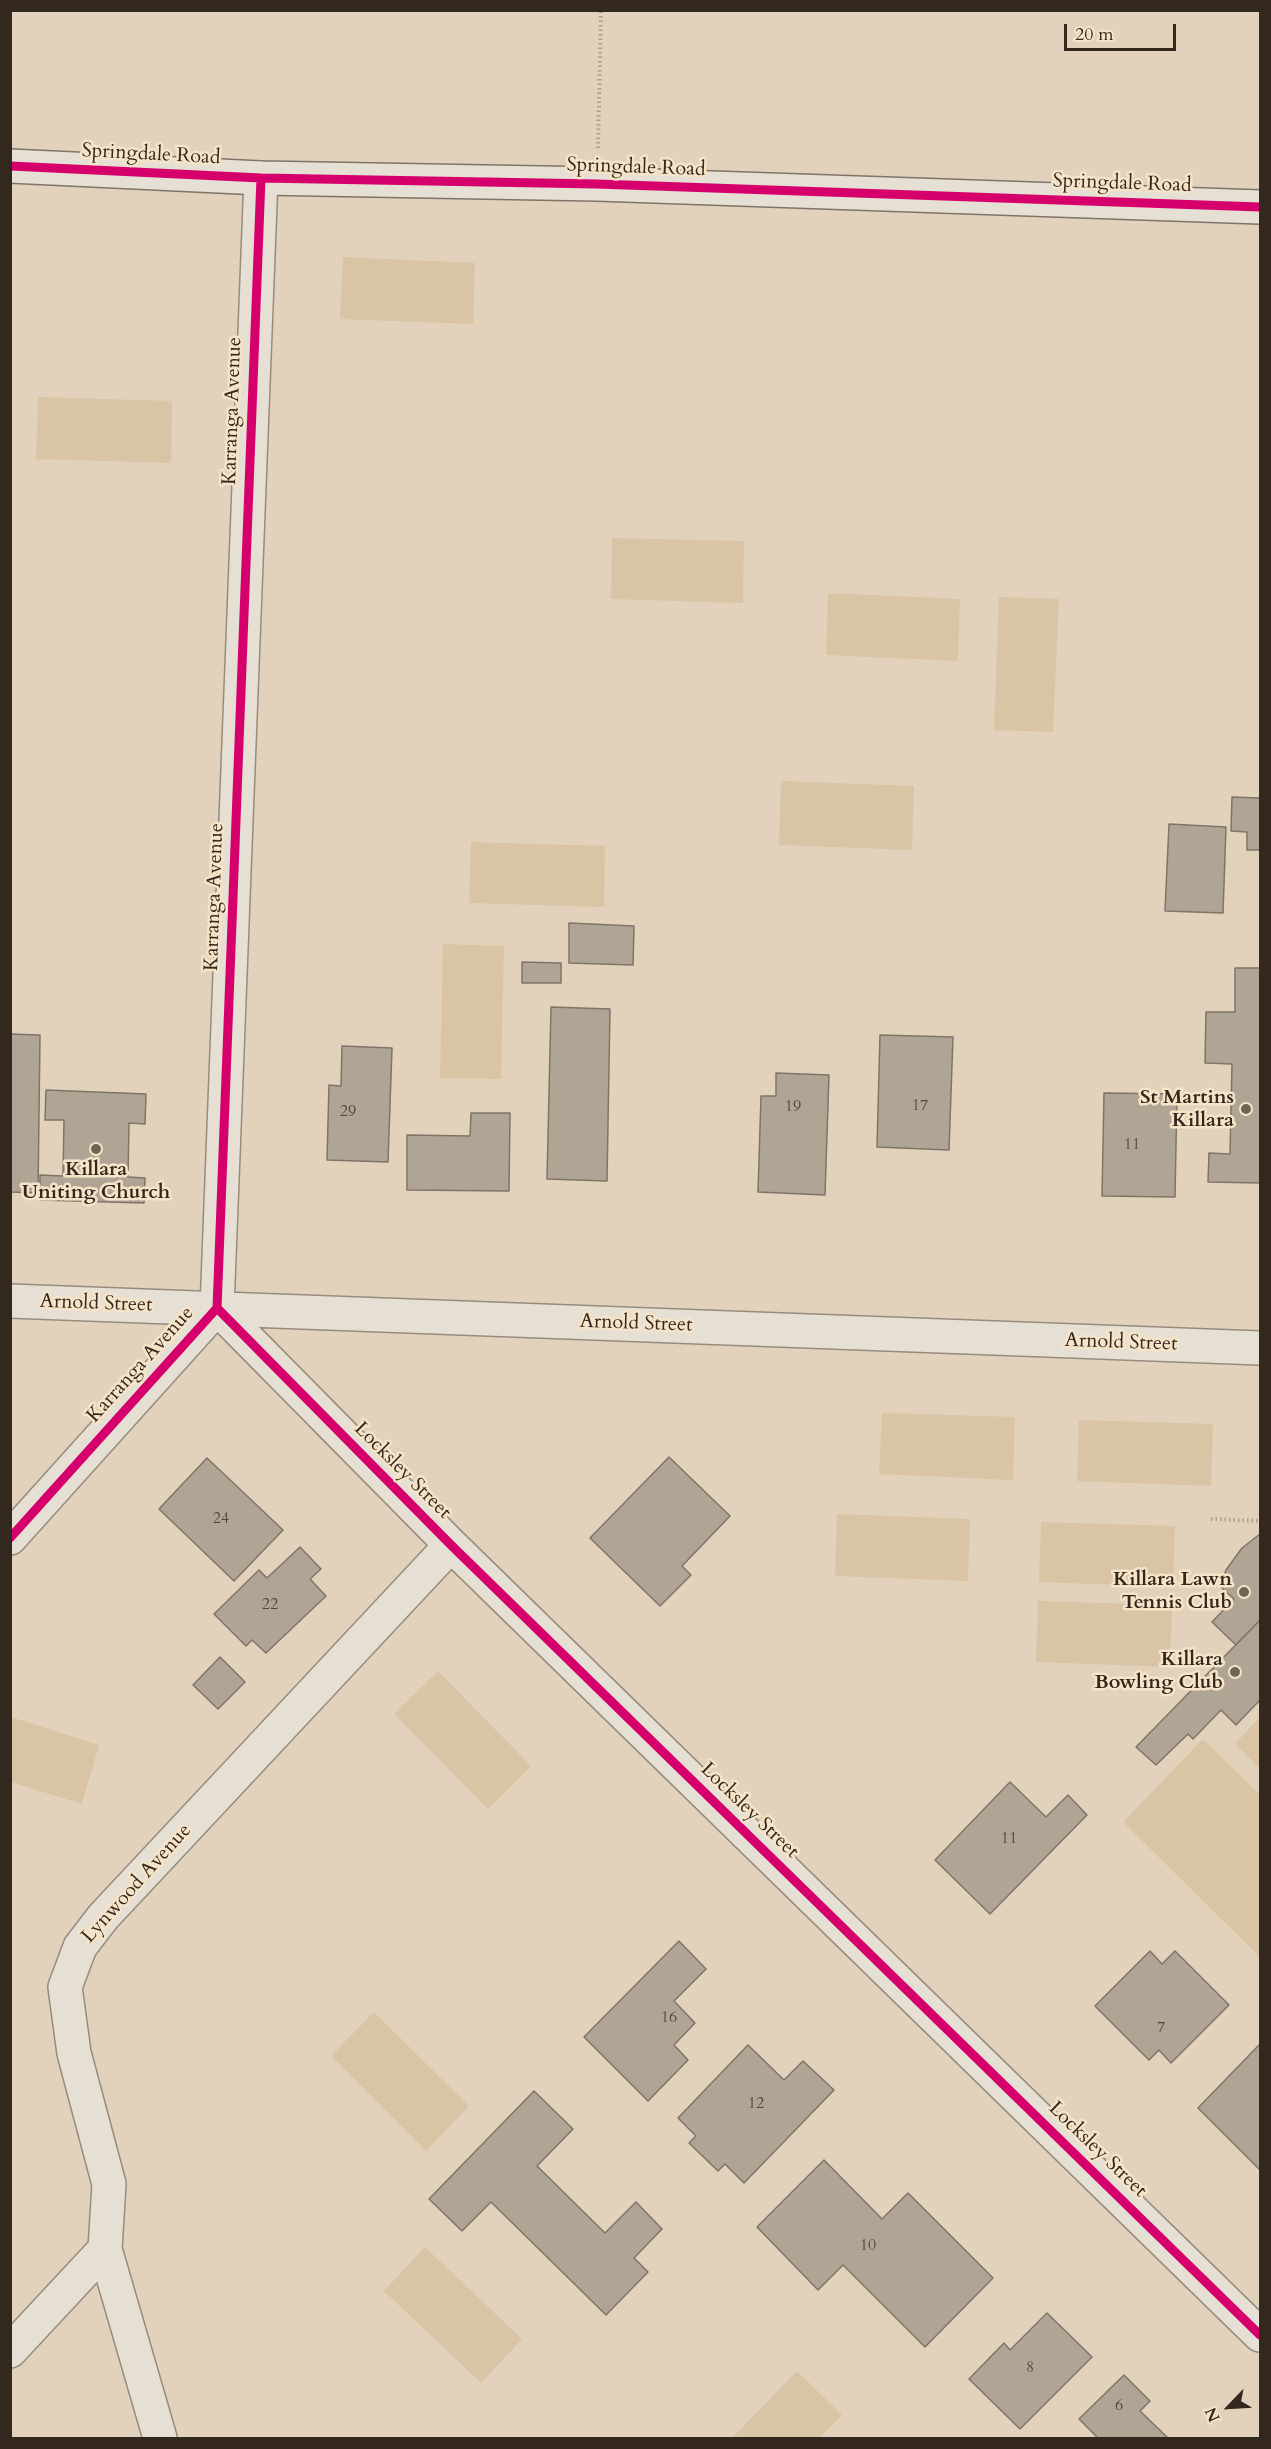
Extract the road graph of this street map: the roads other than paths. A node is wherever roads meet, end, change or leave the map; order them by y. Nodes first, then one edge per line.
1 (10, 166) edge
2 (261, 178) junction
3 (1260, 207) edge
4 (10, 1301) edge
5 (217, 1308) junction
6 (1260, 1348) edge
7 (10, 1538) edge
8 (451, 1545) junction
9 (105, 2249) junction
10 (1260, 2335) edge
11 (10, 2351) edge
12 (160, 2438) edge

1 - 2 street, Springdale Road
2 - 3 street, Springdale Road
2 - 5 street, Karranga Avenue
4 - 5 street, Arnold Street
5 - 6 street, Arnold Street
5 - 7 street, Karranga Avenue
5 - 8 street, Locksley Street
8 - 9 street, Lynwood Avenue
8 - 10 street, Locksley Street
9 - 11 street
9 - 12 street, Lynwood Avenue

